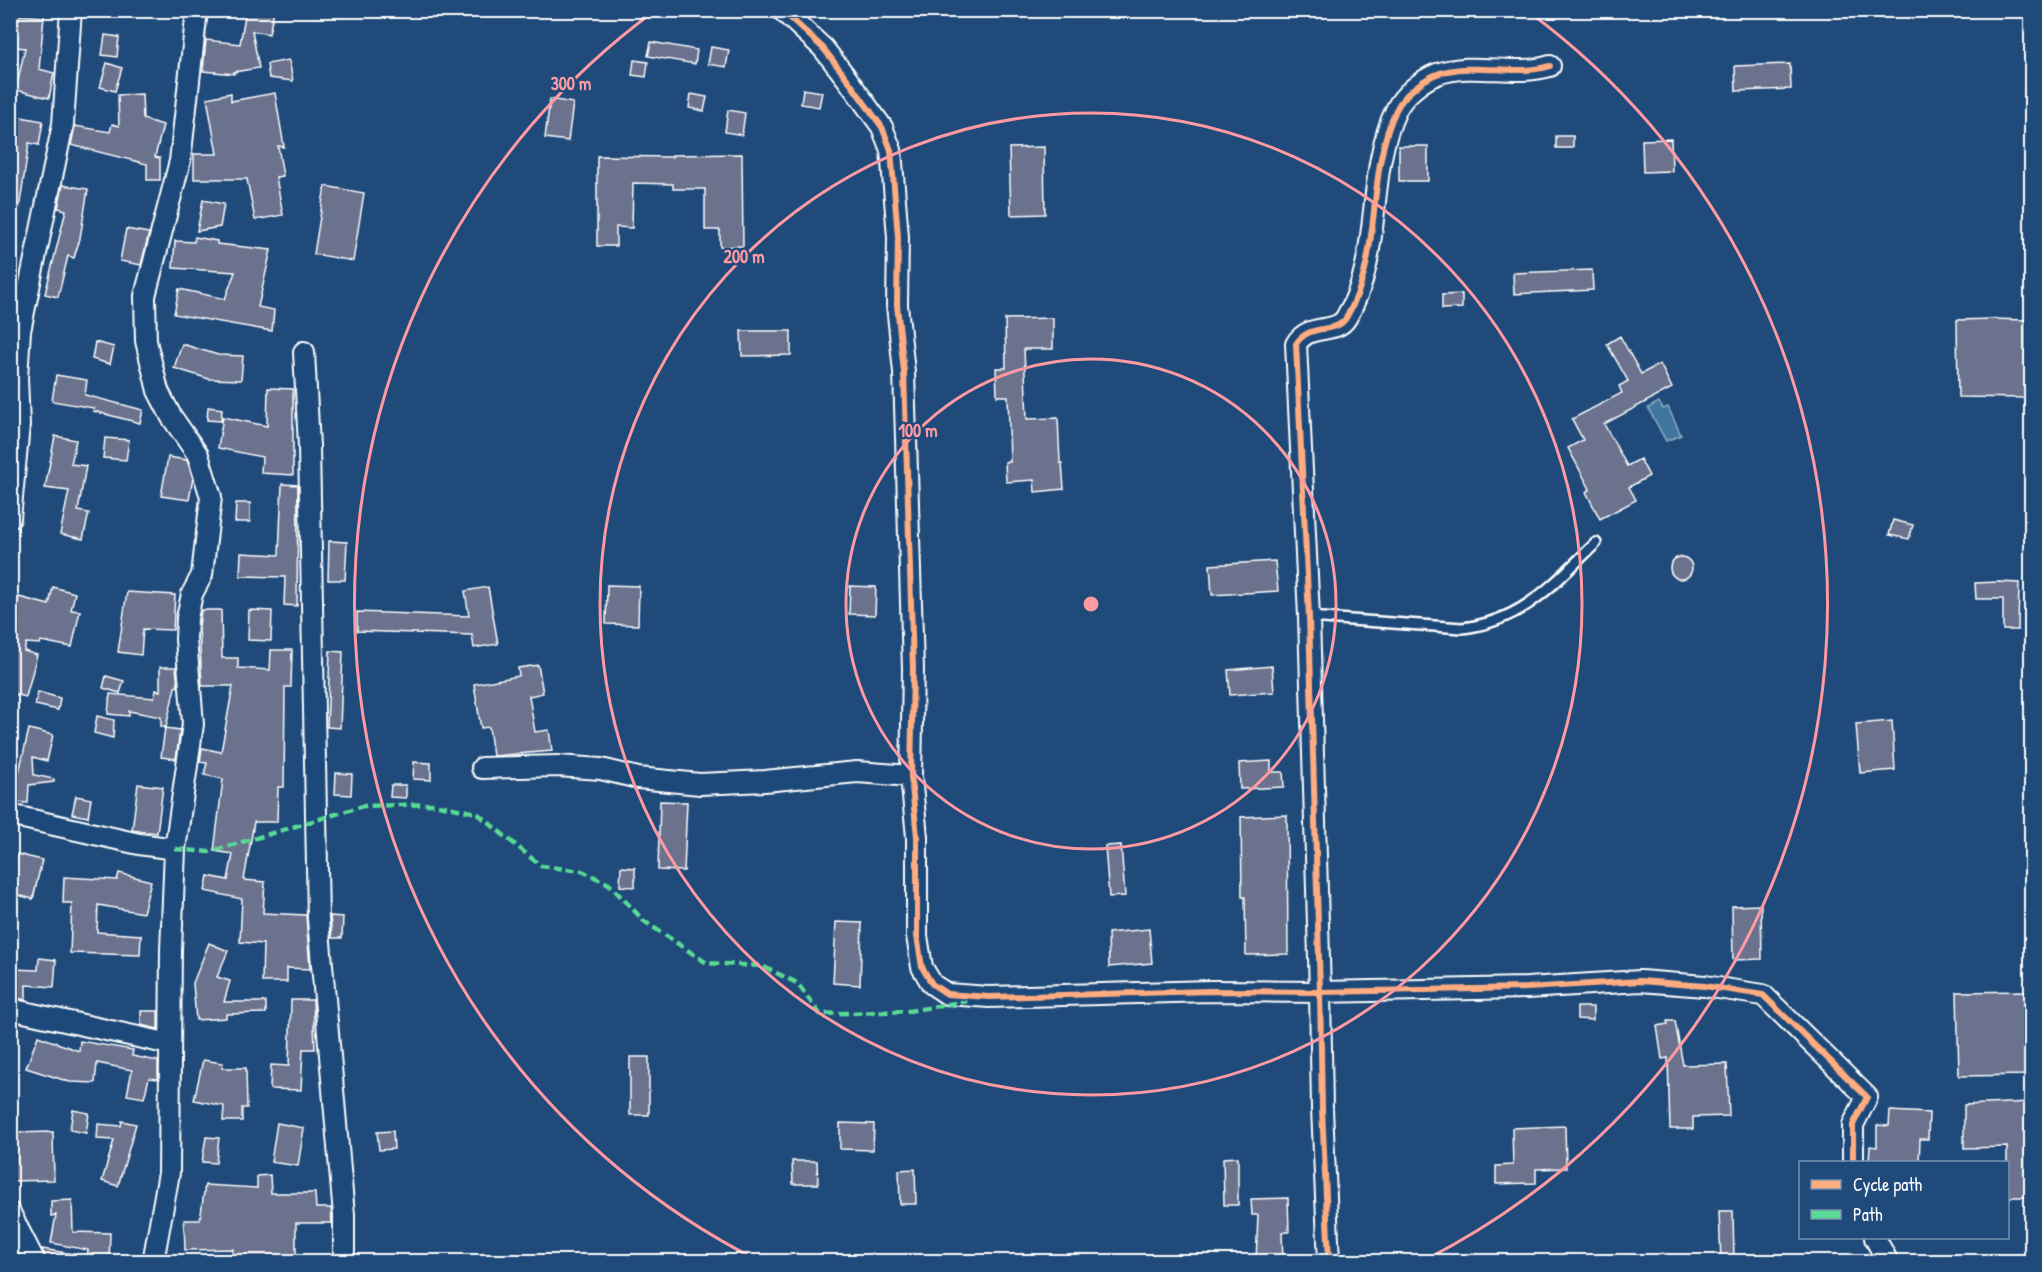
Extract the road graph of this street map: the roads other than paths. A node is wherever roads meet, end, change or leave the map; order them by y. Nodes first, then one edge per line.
1 (71, 10) edge
2 (196, 10) edge
3 (782, 10) edge
4 (1550, 66) dead end
5 (304, 352) dead end
6 (10, 518) edge
7 (1596, 543) dead end
8 (1309, 617) junction
9 (482, 768) dead end
10 (911, 776) junction
11 (10, 815) edge
12 (175, 849) junction
13 (1320, 992) junction
14 (10, 1009) edge
15 (170, 1044) junction
16 (1853, 1161) edge
17 (10, 1213) edge
18 (1876, 1239) edge
19 (35, 1262) edge
20 (153, 1262) edge
21 (344, 1262) edge
22 (1329, 1262) edge
23 (1888, 1262) edge

1 - 6 street
2 - 12 street
3 - 10 street
4 - 8 street
5 - 21 street
7 - 8 lane
8 - 13 street
9 - 10 street
10 - 13 street
11 - 12 street
12 - 15 street
13 - 16 street
13 - 22 street
14 - 15 street
15 - 20 street
17 - 19 street
18 - 23 street

